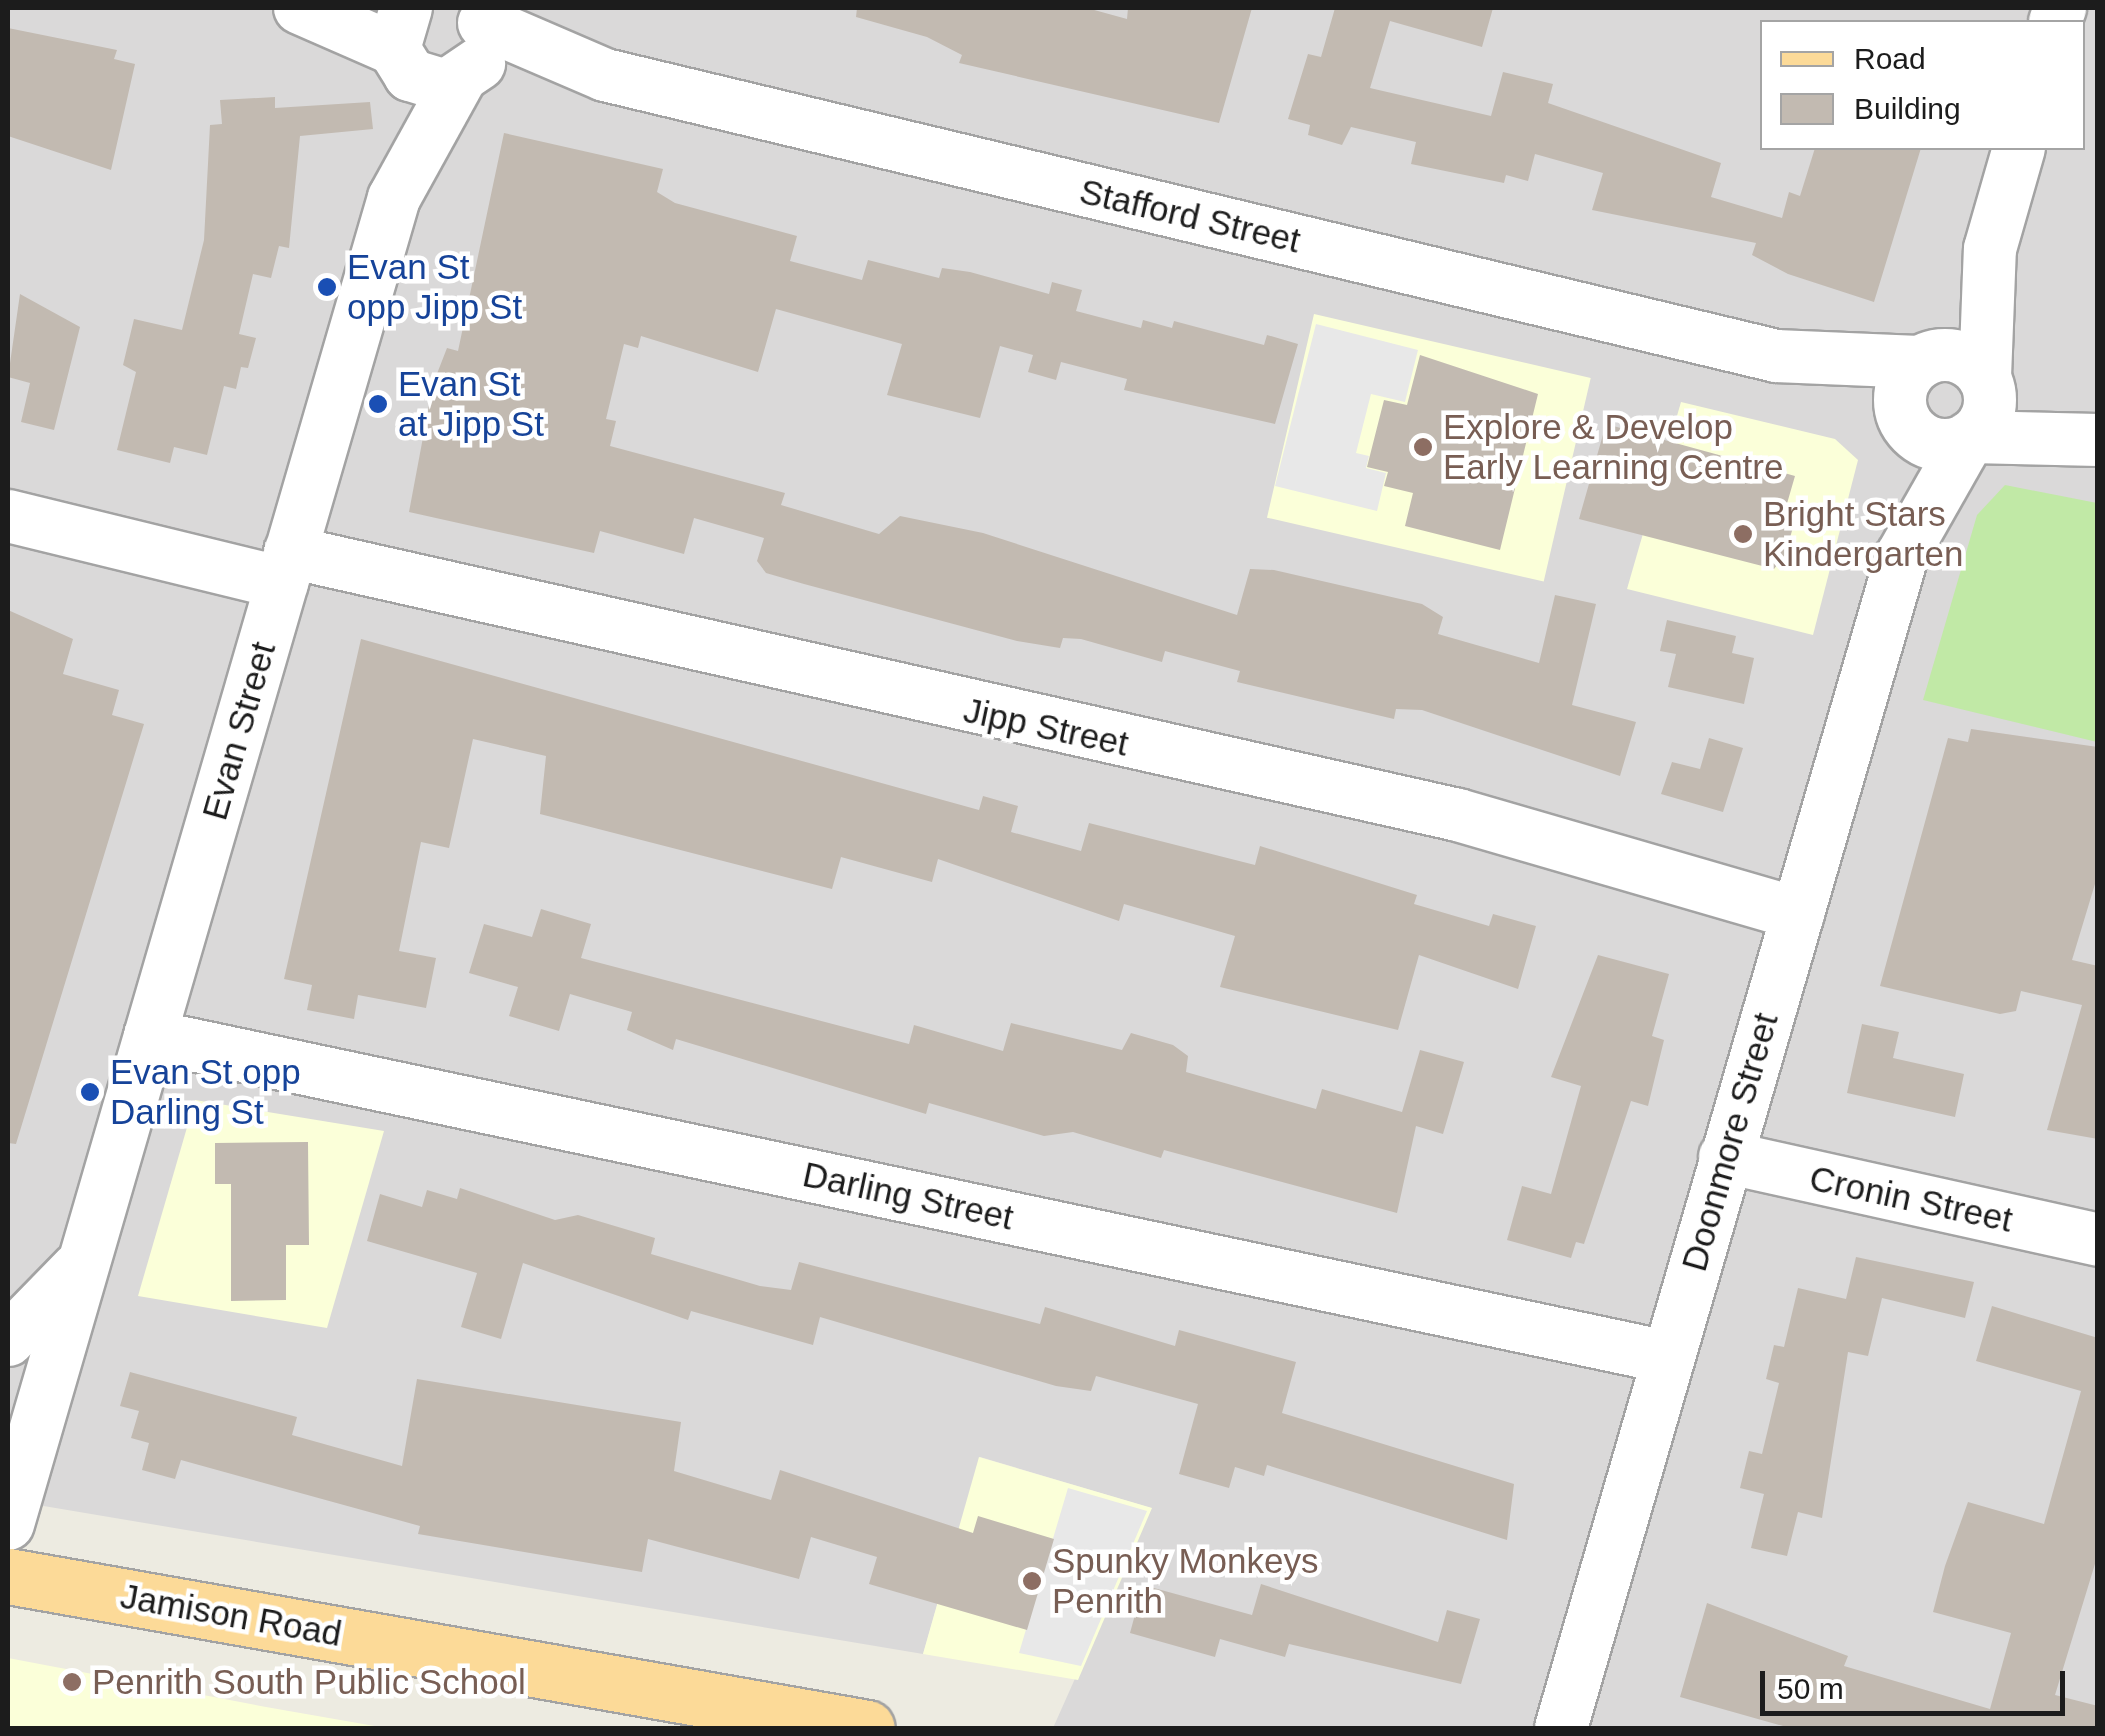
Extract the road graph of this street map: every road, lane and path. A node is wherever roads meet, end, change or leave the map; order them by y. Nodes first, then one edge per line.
1 (300, 8) edge
2 (474, 32) edge
3 (400, 41) edge
4 (2018, 150) edge
5 (394, 198) junction
6 (1990, 249) junction
7 (1776, 356) junction
8 (1921, 361) junction
9 (1986, 379) junction
10 (1906, 424) junction
11 (1970, 437) junction
12 (2098, 438) edge
13 (8, 516) edge
14 (1902, 556) junction
15 (286, 567) junction
16 (1798, 914) junction
17 (150, 1036) junction
18 (1725, 1158) junction
19 (2098, 1240) edge
20 (82, 1264) junction
21 (8, 1340) edge
22 (1667, 1357) junction
23 (17, 1448) edge
24 (8, 1524) edge
25 (8, 1576) edge
26 (867, 1728) edge
27 (1560, 1728) edge

1 - 3 street
2 - 3 street, Stafford Street
2 - 5 street, Evan Street
2 - 7 street, Stafford Street
3 - 5 street, Evan Street
4 - 6 street
5 - 15 street, Evan Street
6 - 8 street
6 - 9 street
7 - 8 street, Stafford Street
7 - 10 street, Stafford Street
8 - 9 street
8 - 10 street
9 - 11 street
9 - 12 street
10 - 11 street
10 - 14 street, Doonmore Street
11 - 12 street
11 - 14 street, Doonmore Street
13 - 15 street, Jipp Street
14 - 16 street, Doonmore Street
15 - 16 street, Jipp Street
15 - 17 street, Evan Street
16 - 18 street, Doonmore Street
17 - 20 street, Evan Street
17 - 22 street, Darling Street
18 - 19 street, Cronin Street
18 - 22 street, Doonmore Street
20 - 21 street, Evan Street
20 - 23 street, Evan Street
22 - 27 street, Doonmore Street
23 - 24 street, Evan Street
25 - 26 main road, Jamison Road

